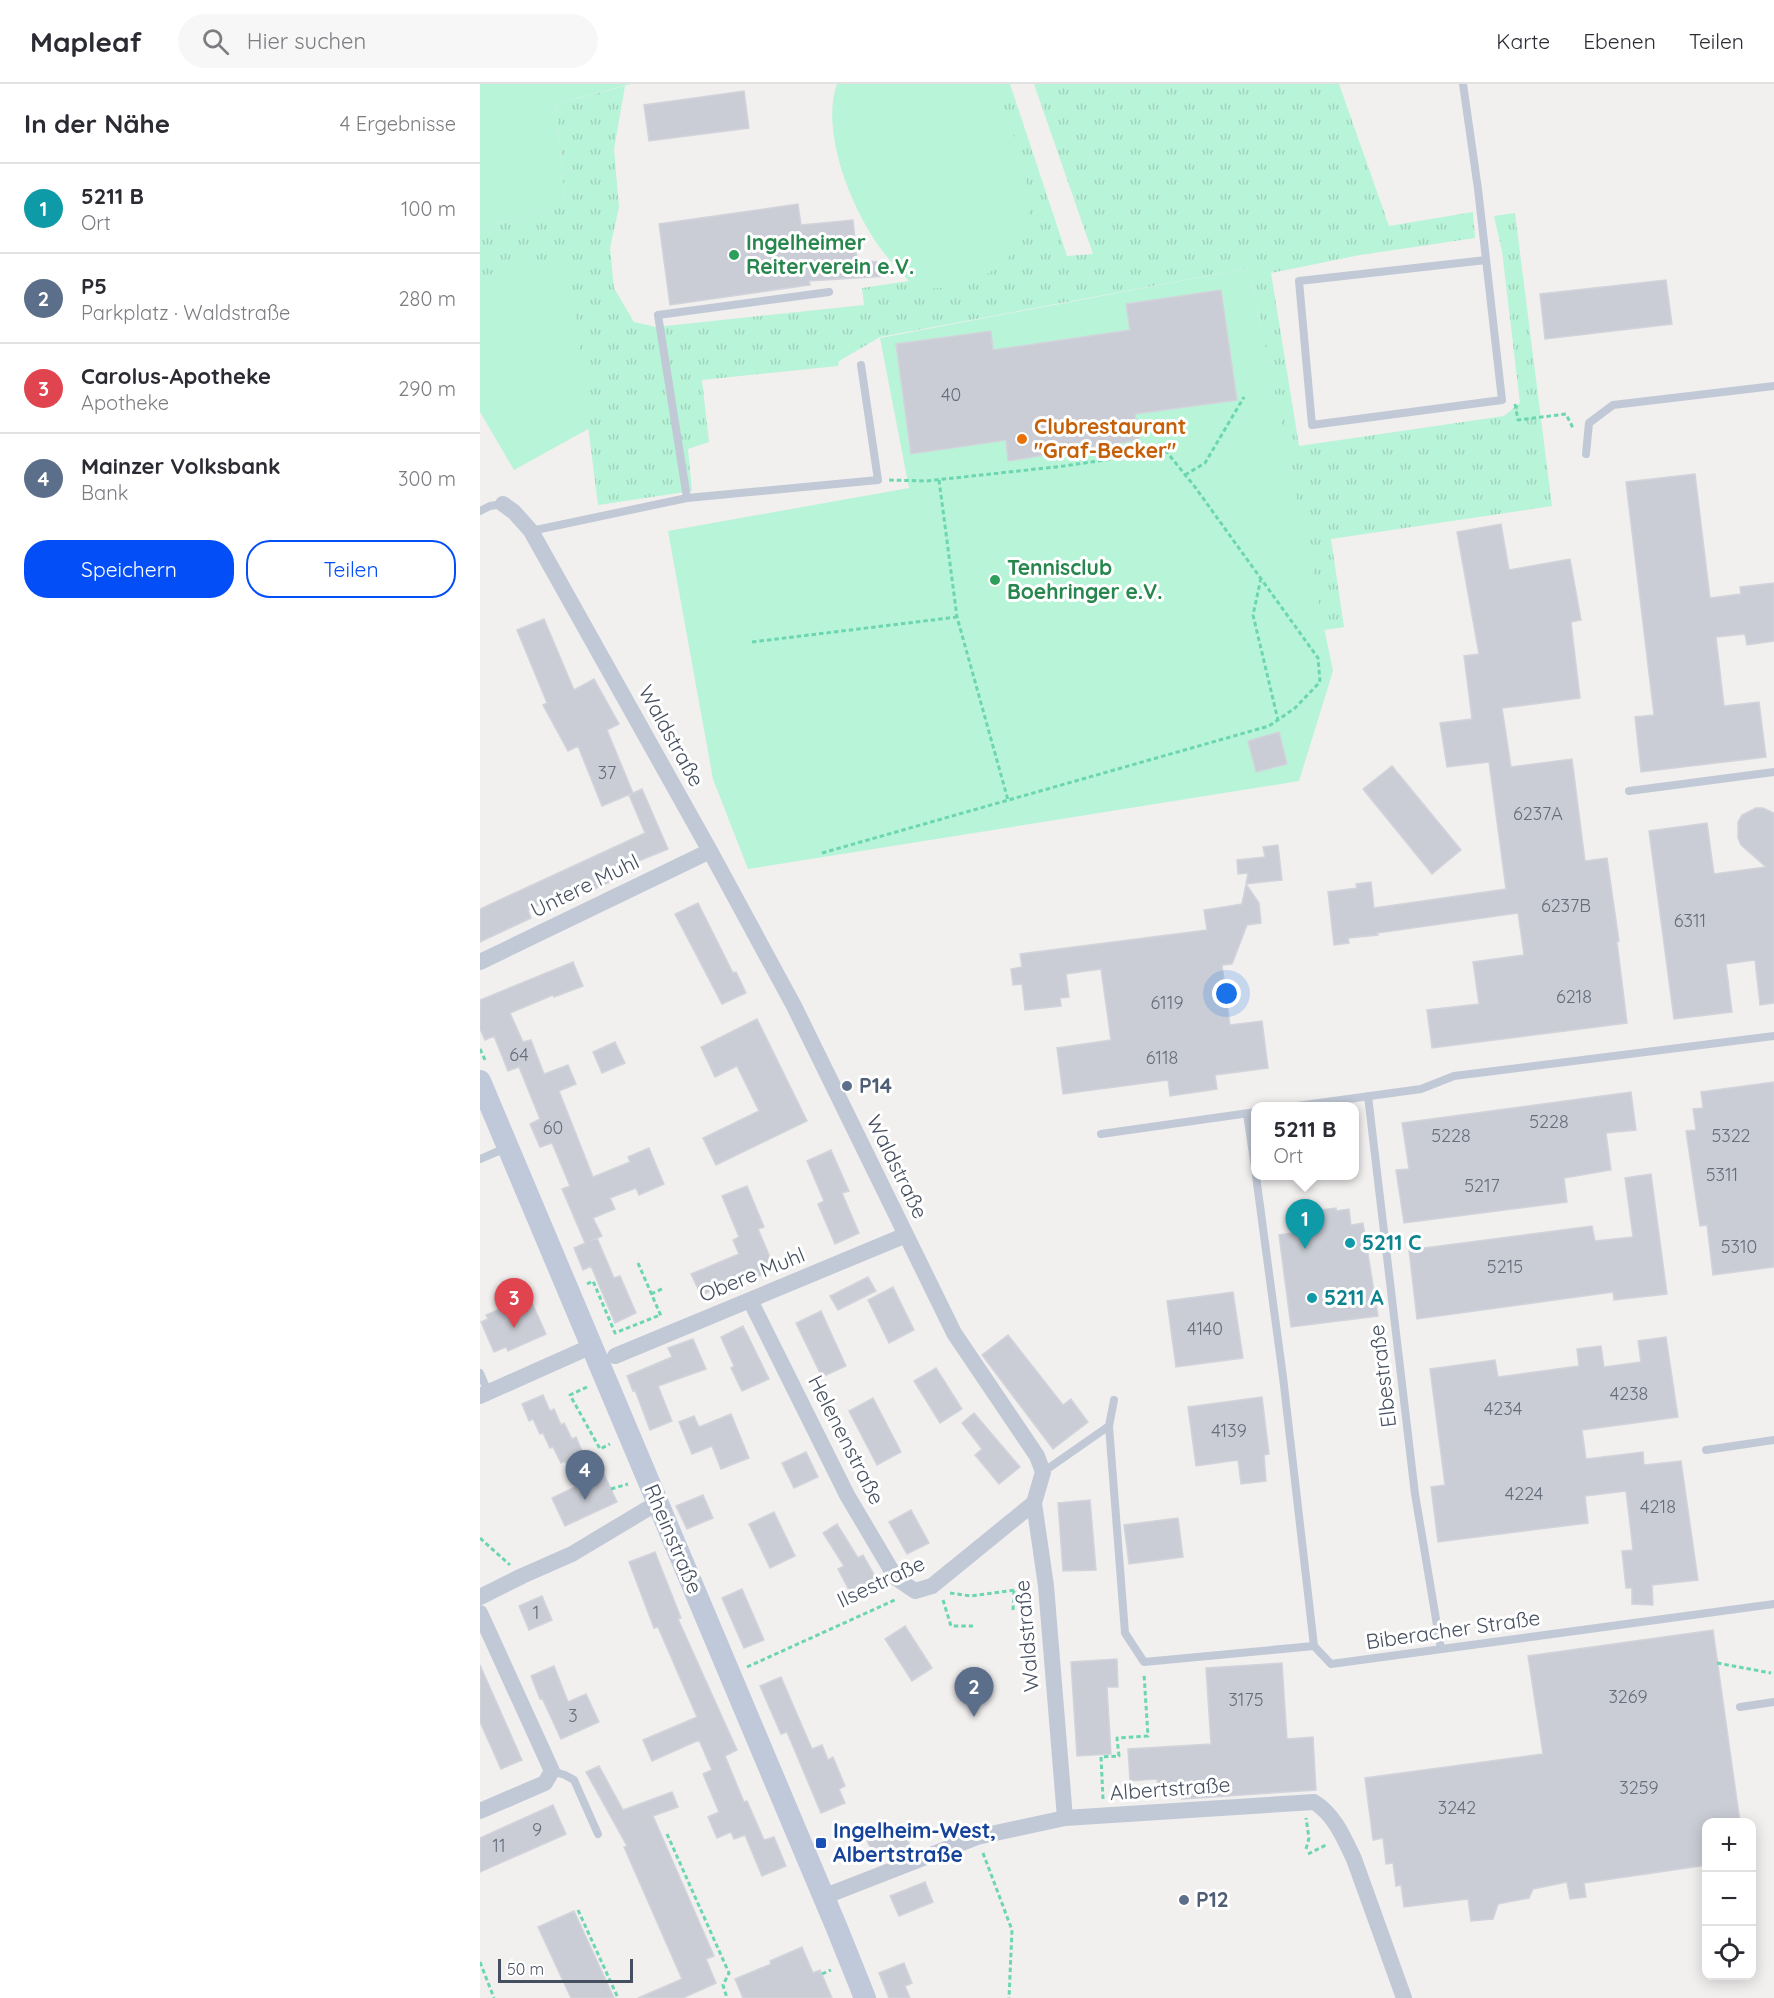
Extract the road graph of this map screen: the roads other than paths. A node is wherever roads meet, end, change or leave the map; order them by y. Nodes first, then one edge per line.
1 (1463, 84) edge
2 (1486, 260) junction
3 (829, 292) dead end
4 (861, 365) dead end
5 (1774, 386) edge
6 (1586, 454) road end
7 (687, 498) junction
8 (503, 504) joint
9 (480, 511) edge
10 (531, 531) junction
11 (1774, 772) edge
12 (1629, 791) dead end
13 (710, 851) junction
14 (480, 962) edge
15 (1774, 1036) edge
16 (480, 1081) edge
17 (1368, 1096) junction
18 (1329, 1102) edge
19 (1251, 1113) edge
20 (1101, 1134) dead end
21 (508, 1147) junction
22 (480, 1159) edge
23 (1257, 1180) edge
24 (906, 1235) junction
25 (750, 1300) junction
26 (592, 1346) junction
27 (615, 1356) dead end
28 (480, 1373) edge
29 (484, 1394) edge
30 (1114, 1400) dead end
31 (1108, 1426) junction
32 (1774, 1440) edge
33 (1706, 1450) dead end
34 (1043, 1472) junction
35 (1034, 1503) junction
36 (659, 1504) junction
37 (915, 1591) joint
38 (480, 1598) edge
39 (1774, 1604) edge
40 (480, 1613) edge
41 (1314, 1646) junction
42 (1441, 1649) junction
43 (1774, 1701) edge
44 (1740, 1707) dead end
45 (552, 1771) junction
46 (480, 1811) edge
47 (1065, 1818) junction
48 (598, 1834) dead end
49 (823, 1897) junction
50 (864, 1998) edge
51 (1404, 1998) edge

1 - 2 lane
2 - 2 lane
3 - 7 lane
4 - 7 lane
5 - 6 lane
7 - 10 lane
8 - 9 lane, Waldstraße
8 - 10 street, Waldstraße
10 - 13 street, Waldstraße
11 - 12 lane
13 - 14 street, Untere Muhl
13 - 24 street, Waldstraße
15 - 17 lane
16 - 21 main road, Rheinstraße
17 - 18 lane
17 - 42 lane, Elbestraße
19 - 20 lane
21 - 22 lane
21 - 26 main road, Rheinstraße
23 - 41 lane
24 - 25 street, Obere Muhl
24 - 34 street, Waldstraße
25 - 27 street, Obere Muhl
25 - 37 street, Helenenstraße
26 - 29 street
26 - 36 main road, Rheinstraße
28 - 29 lane
30 - 31 lane
31 - 34 lane
31 - 41 lane
32 - 33 lane
34 - 35 street, Waldstraße
35 - 37 street, Ilsestraße
35 - 47 street, Waldstraße
36 - 38 street
36 - 49 main road, Rheinstraße
39 - 42 lane, Biberacher Straße
40 - 45 street
41 - 42 lane, Biberacher Straße
43 - 44 lane
45 - 46 street
45 - 48 lane
47 - 49 street, Albertstraße
47 - 51 street, Albertstraße
49 - 50 main road, Rheinstraße

